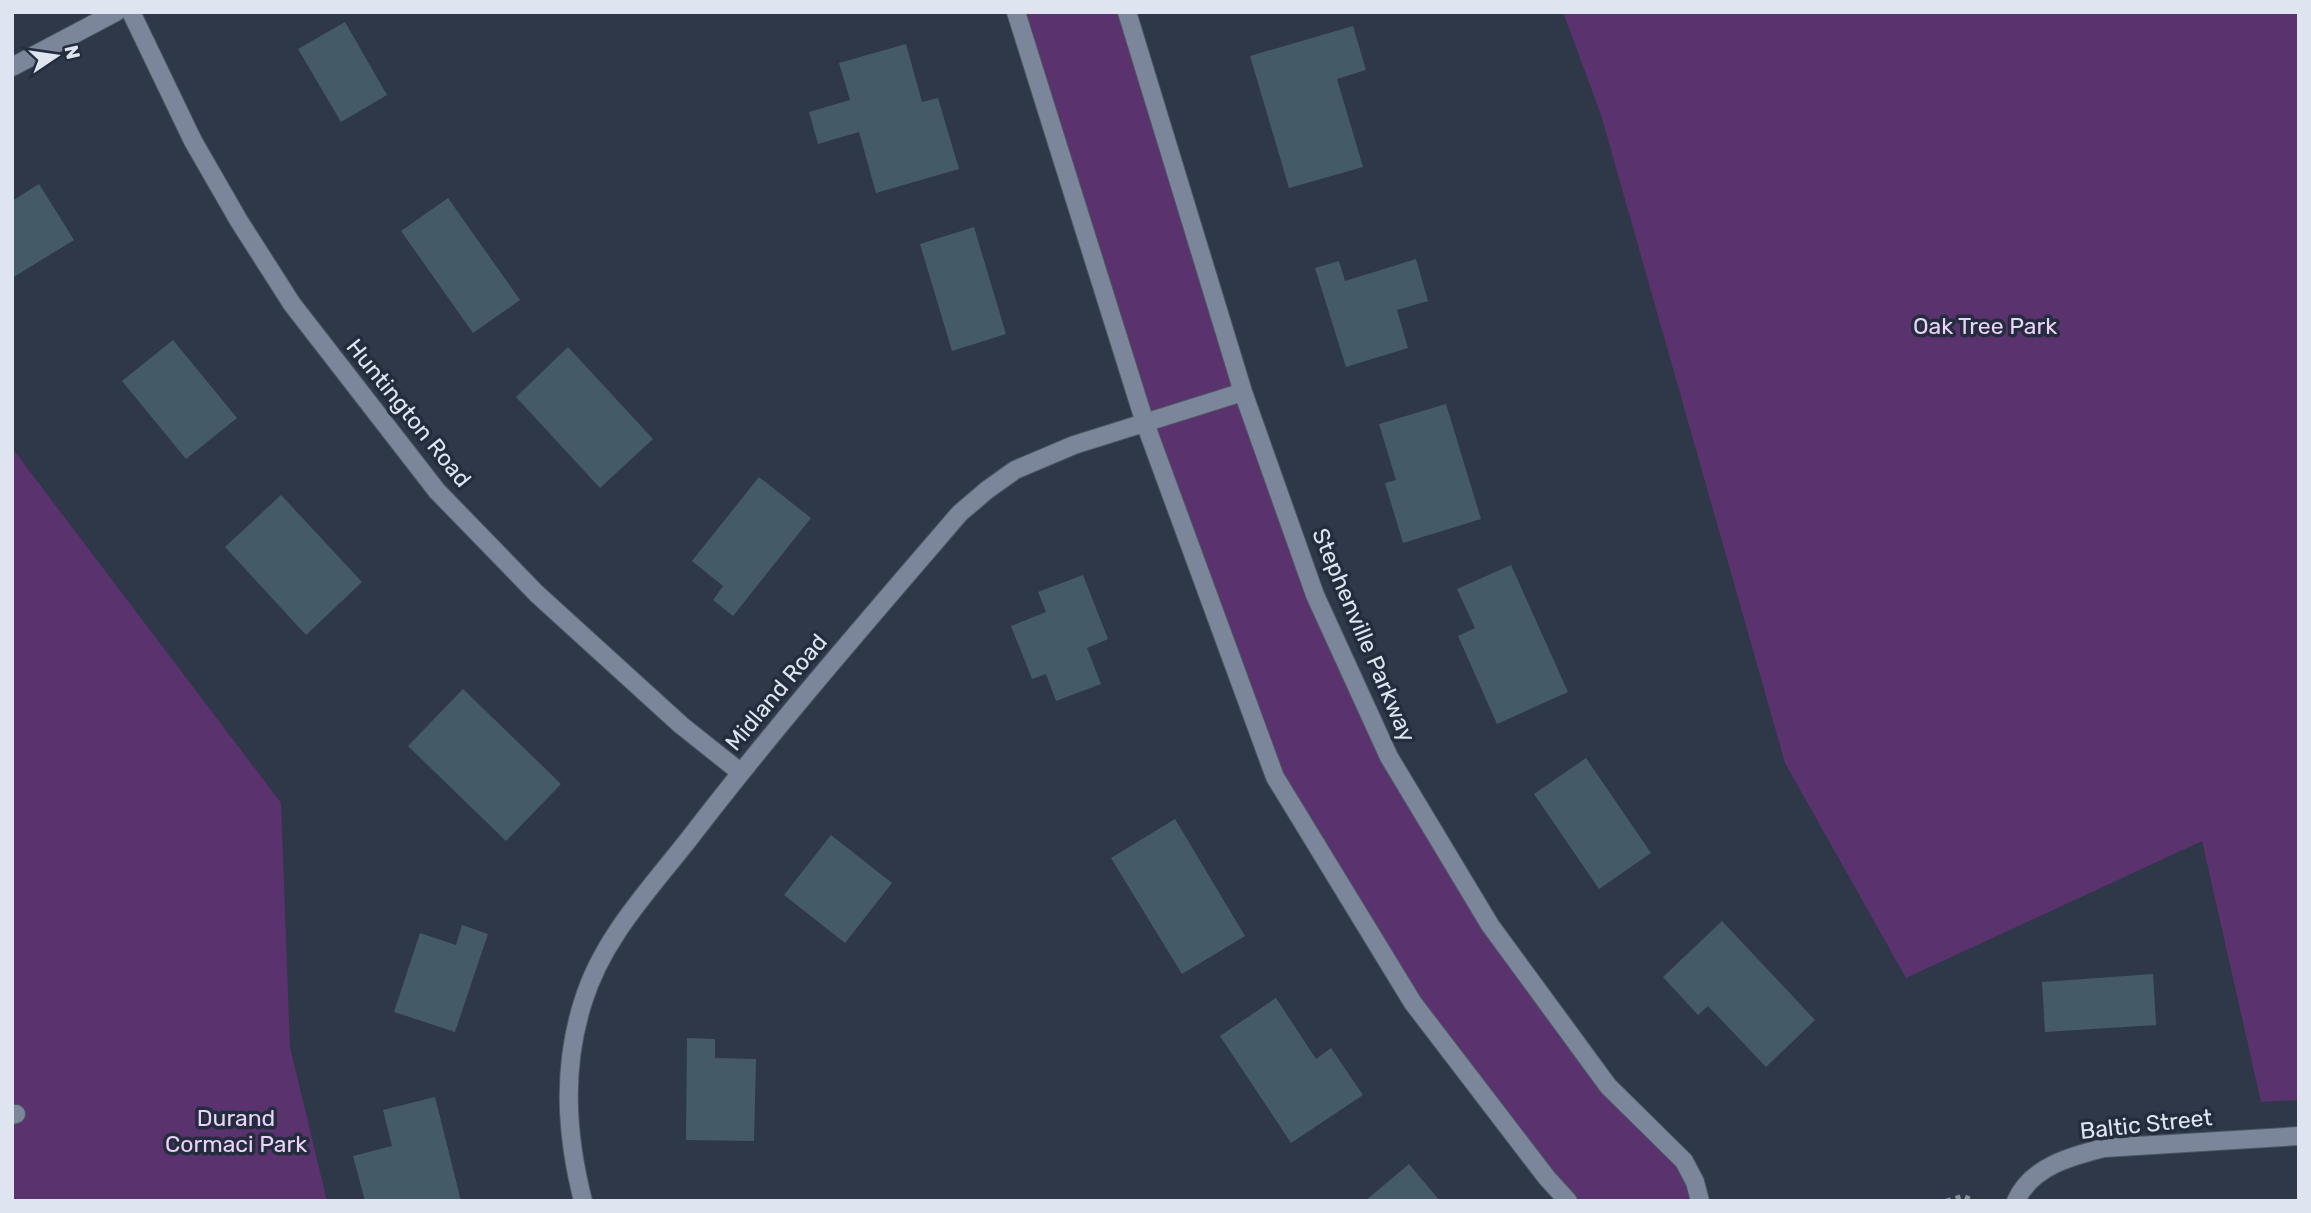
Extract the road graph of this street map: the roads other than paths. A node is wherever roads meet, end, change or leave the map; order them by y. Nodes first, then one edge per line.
1 (116, 12) edge
2 (131, 12) edge
3 (1016, 12) edge
4 (1127, 12) edge
5 (12, 67) edge
6 (1243, 392) junction
7 (1145, 423) junction
8 (740, 772) junction
9 (2299, 1136) edge
10 (583, 1201) edge
11 (1568, 1201) edge
12 (1700, 1201) edge
13 (2016, 1201) edge

1 - 5 street
2 - 8 street, Huntington Road
3 - 7 street
4 - 6 street, Stephenville Parkway
6 - 7 street, Midland Road
6 - 12 street, Stephenville Parkway
7 - 8 street, Midland Road
7 - 11 street
8 - 10 street, Midland Road
9 - 13 street, Baltic Street

